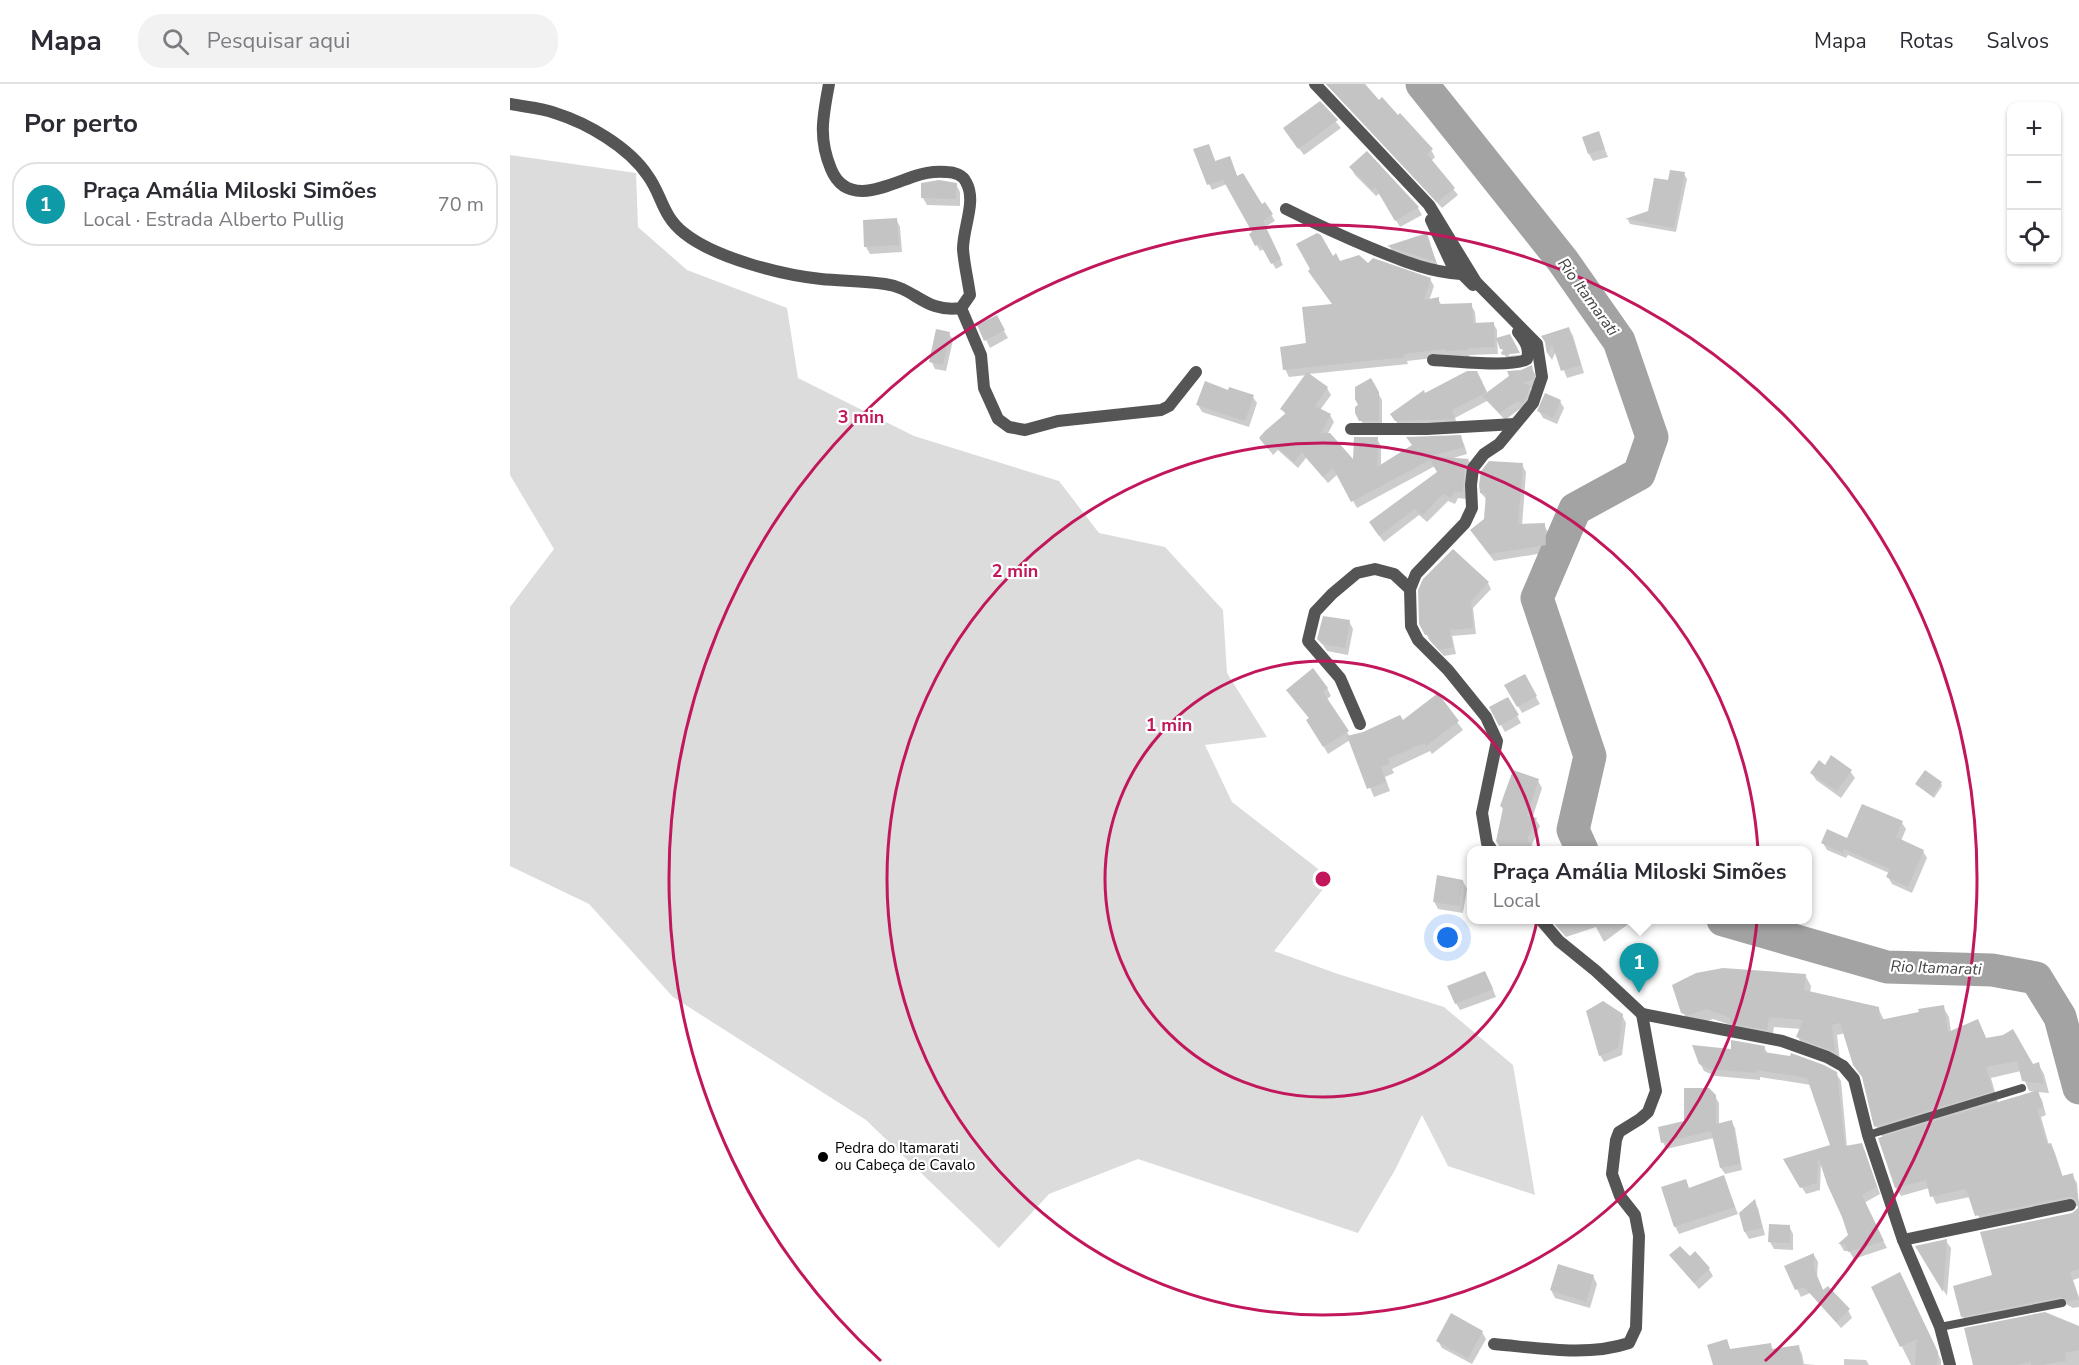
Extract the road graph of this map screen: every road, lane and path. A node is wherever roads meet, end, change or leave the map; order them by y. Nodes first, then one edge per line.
1 (829, 84) edge
2 (1315, 84) edge
3 (510, 104) edge
4 (1428, 205) junction
5 (1286, 209) dead end
6 (1461, 274) junction
7 (961, 308) junction
8 (1433, 360) dead end
9 (1196, 372) dead end
10 (1515, 424) junction
11 (1351, 429) dead end
12 (1410, 589) junction
13 (1360, 724) dead end
14 (1489, 846) edge
15 (1544, 924) edge
16 (1642, 1014) junction
17 (2022, 1089) dead end
18 (1868, 1135) junction
19 (2070, 1205) dead end
20 (1903, 1240) junction
21 (2062, 1304) dead end
22 (1940, 1327) junction
23 (1494, 1344) dead end
24 (1950, 1365) edge

1 - 7 street
2 - 4 street
3 - 7 street
4 - 6 street
4 - 10 street
5 - 6 street
6 - 8 street
7 - 9 street
10 - 11 street
10 - 12 street
12 - 13 street
12 - 14 street
15 - 16 street
16 - 18 street
16 - 23 street
17 - 18 lane
18 - 20 street
19 - 20 street
20 - 22 street
21 - 22 lane
22 - 24 street

